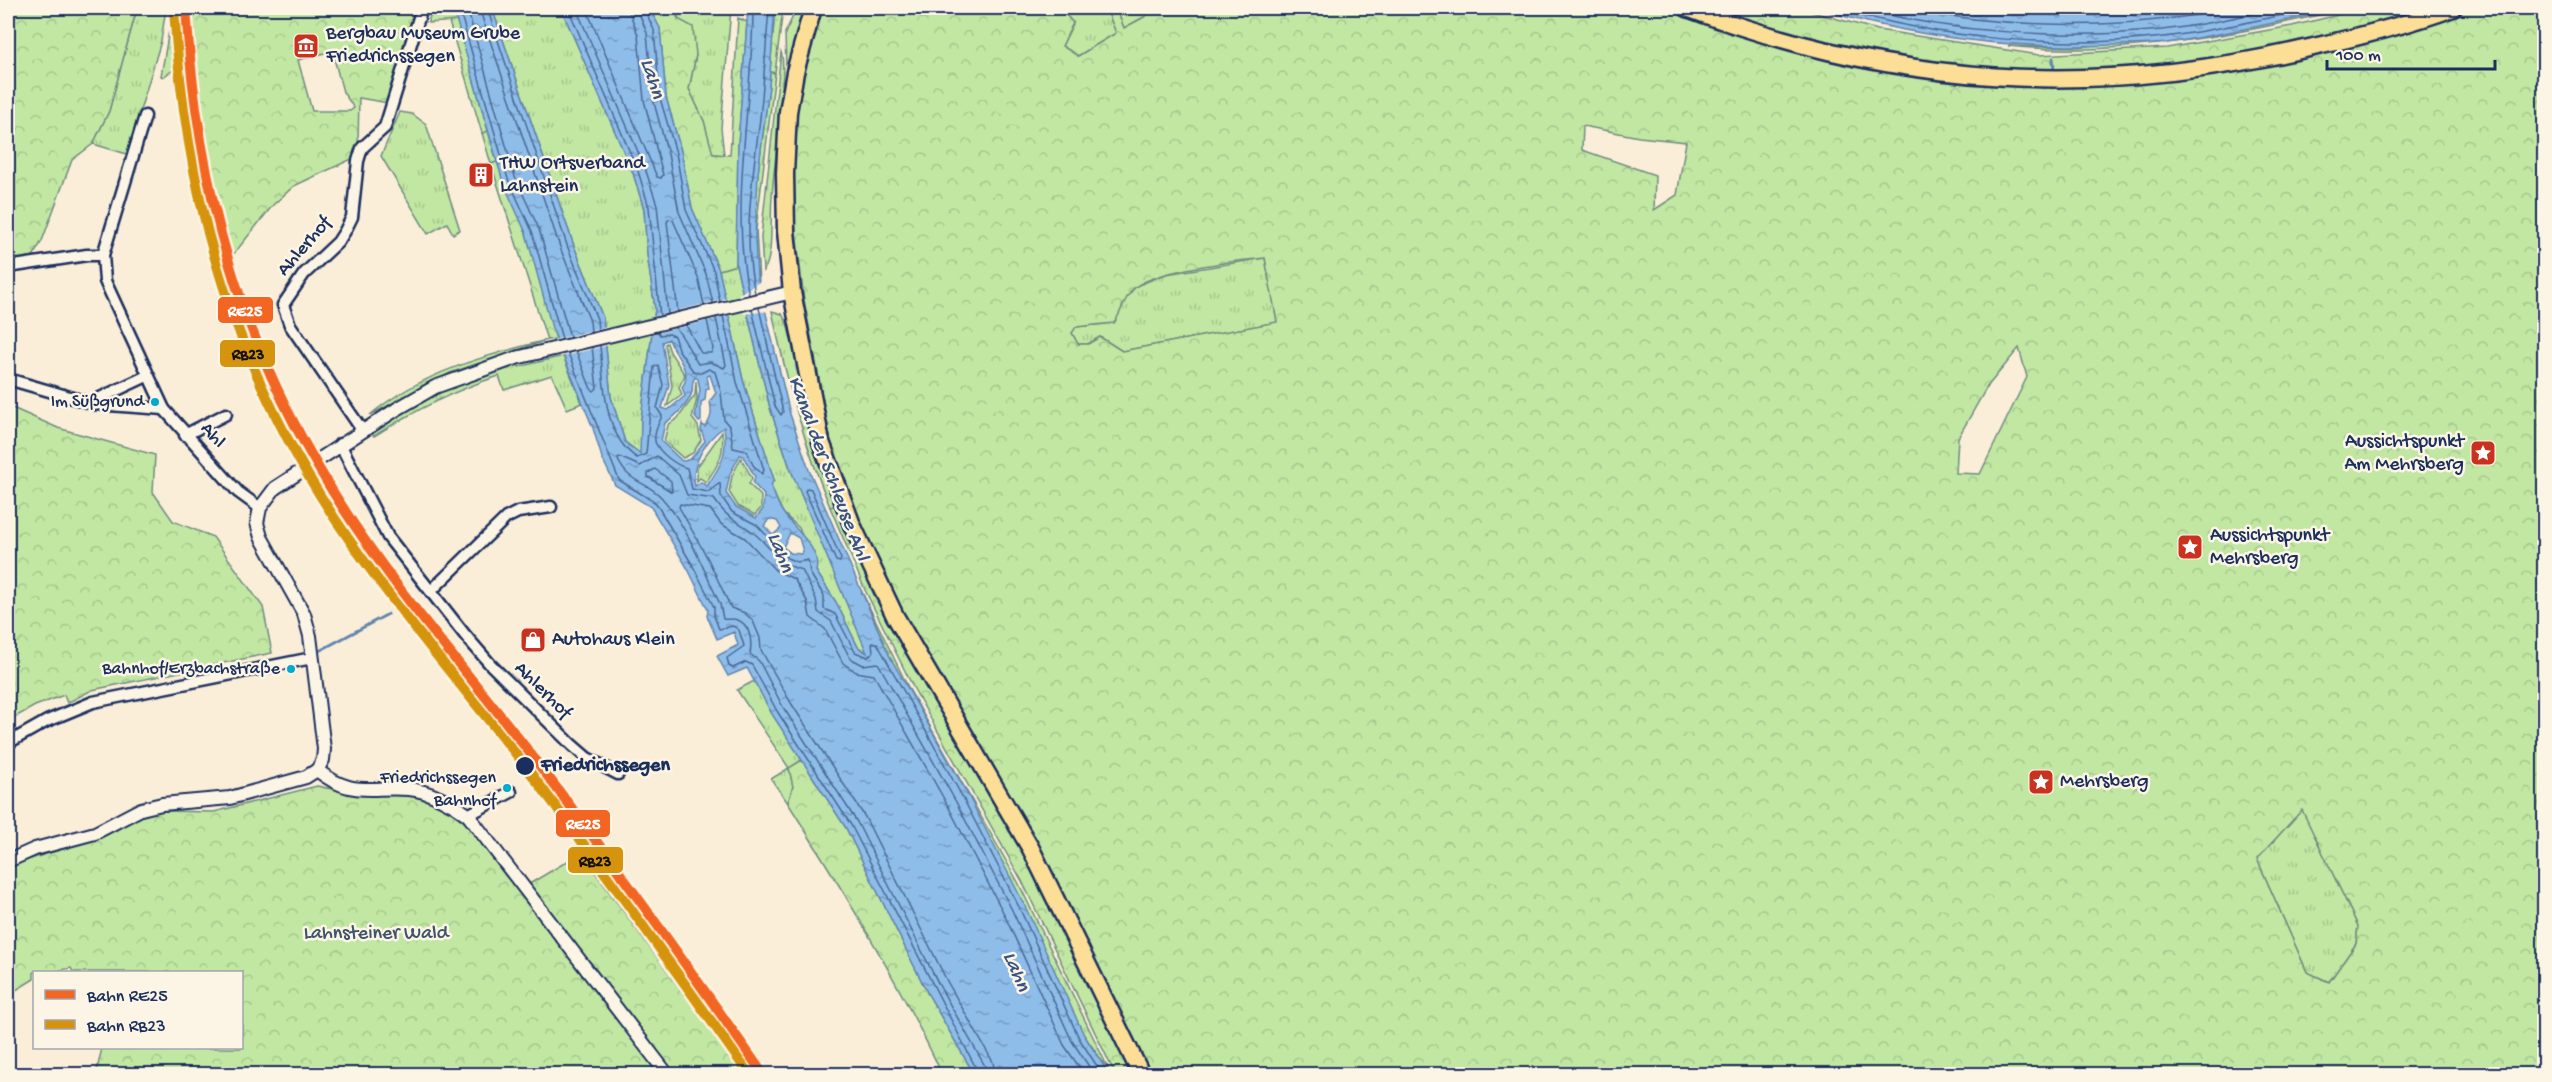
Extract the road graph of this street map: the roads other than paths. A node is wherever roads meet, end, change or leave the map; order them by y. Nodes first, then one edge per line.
1 (422, 8) edge
2 (813, 8) edge
3 (1686, 8) edge
4 (2453, 8) edge
5 (145, 116) dead end
6 (103, 255) junction
7 (8, 267) edge
8 (786, 293) junction
9 (147, 376) junction
10 (8, 379) edge
11 (94, 404) junction
12 (164, 409) junction
13 (226, 414) dead end
14 (362, 430) junction
15 (185, 435) junction
16 (340, 444) junction
17 (551, 507) dead end
18 (260, 508) junction
19 (431, 591) junction
20 (312, 658) junction
21 (8, 743) edge
22 (317, 770) junction
23 (618, 774) dead end
24 (511, 792) dead end
25 (468, 815) junction
26 (8, 861) edge
27 (667, 1074) edge
28 (1141, 1074) edge

1 - 14 street, Ahlerhof
2 - 8 main road
3 - 4 main road
5 - 6 street, Ahl
6 - 7 street
6 - 9 street, Ahl
8 - 14 street
8 - 28 main road
9 - 11 street
9 - 12 street, Ahl
10 - 11 street
11 - 12 street
12 - 15 street, Ahl
13 - 15 street
14 - 16 street
15 - 18 street, Ahl
16 - 18 street
16 - 19 street, Ahlerhof
17 - 19 street
18 - 20 street
19 - 23 street, Ahlerhof
20 - 21 street
20 - 22 street
22 - 25 street
22 - 26 street
24 - 25 street
25 - 27 street

